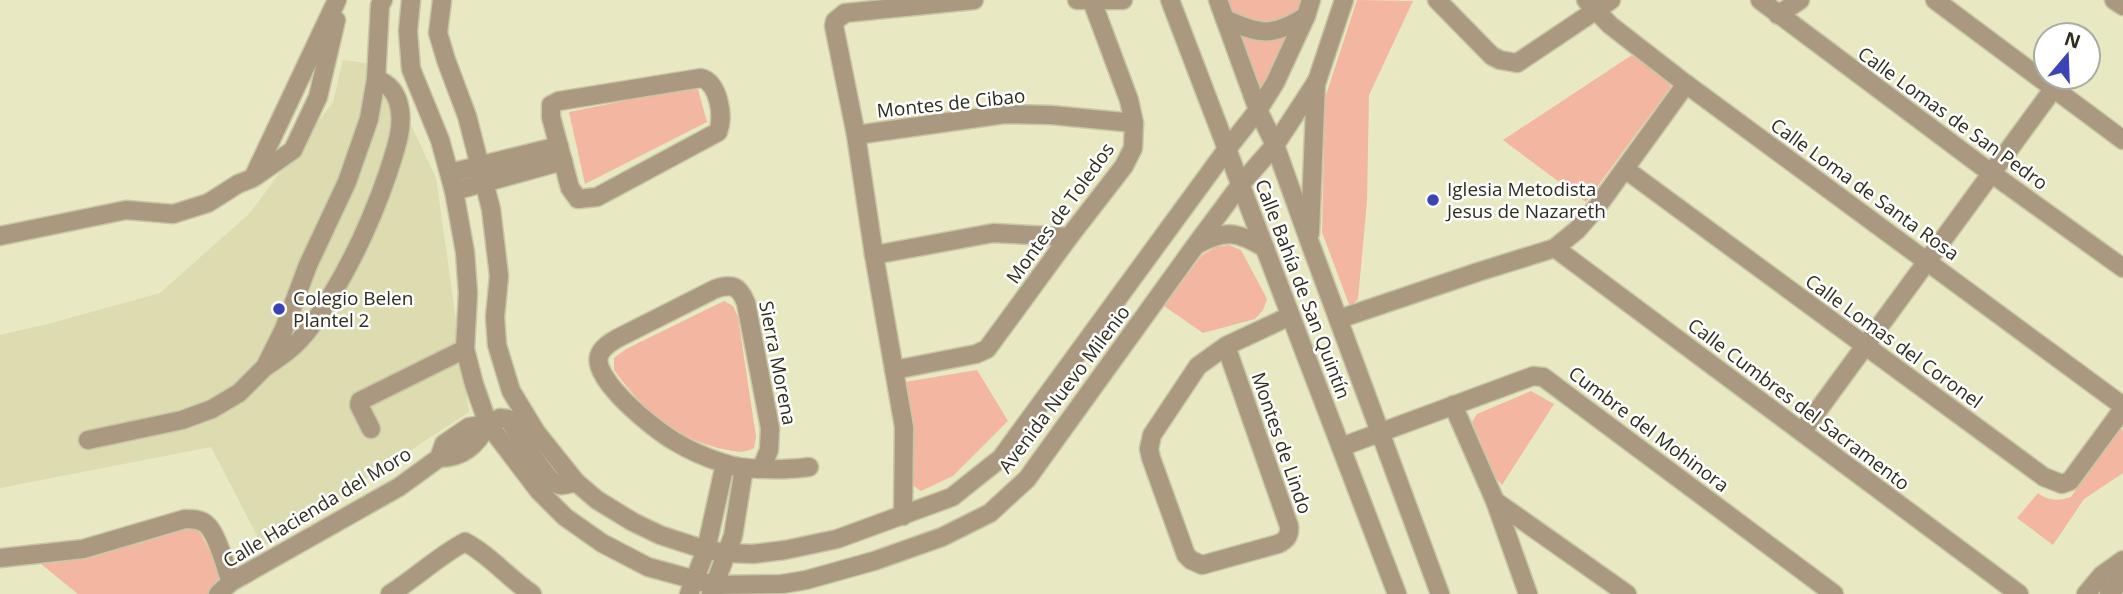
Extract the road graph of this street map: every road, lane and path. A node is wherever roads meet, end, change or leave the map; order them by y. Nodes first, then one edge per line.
1 (339, 0) edge
2 (383, 0) edge
3 (411, 0) edge
4 (442, 0) edge
5 (974, 0) edge
6 (1077, 0) edge
7 (1123, 0) edge
8 (1170, 0) edge
9 (1218, 0) edge
10 (1344, 0) edge
11 (1437, 0) edge
12 (1611, 0) edge
13 (1760, 0) edge
14 (1800, 0) edge
15 (1935, 0) edge
16 (2114, 0) edge
17 (1092, 1) edge
18 (1591, 5) edge
19 (2123, 6) edge
20 (1308, 8) edge
21 (1777, 15) junction
22 (1225, 19) junction
23 (2032, 72) edge
24 (376, 79) junction
25 (1317, 81) junction
26 (1686, 84) junction
27 (2051, 91) edge
28 (2057, 91) edge
29 (1258, 110) junction
30 (1134, 122) junction
31 (856, 135) junction
32 (2123, 140) edge
33 (1275, 145) junction
34 (1227, 149) junction
35 (561, 154) junction
36 (1625, 169) junction
37 (450, 173) junction
38 (1991, 173) junction
39 (482, 174) junction
40 (1241, 184) junction
41 (454, 191) junction
42 (0, 236) edge
43 (1069, 237) junction
44 (1310, 243) junction
45 (1195, 246) junction
46 (1265, 248) junction
47 (1555, 248) junction
48 (874, 255) junction
49 (1927, 261) junction
50 (2123, 268) edge
51 (1290, 316) junction
52 (1339, 319) junction
53 (1226, 346) junction
54 (1865, 346) junction
55 (465, 349) junction
56 (265, 367) junction
57 (894, 370) junction
58 (1454, 405) junction
59 (2123, 407) edge
60 (488, 424) junction
61 (371, 429) dead end
62 (1802, 432) junction
63 (1380, 433) junction
64 (88, 440) dead end
65 (1341, 447) junction
66 (725, 464) junction
67 (762, 467) junction
68 (809, 467) dead end
69 (744, 468) junction
70 (576, 482) junction
71 (1495, 501) junction
72 (903, 516) junction
73 (706, 550) junction
74 (728, 553) junction
75 (0, 558) edge
76 (2123, 560) edge
77 (2123, 579) edge
78 (692, 587) edge
79 (224, 588) edge
80 (712, 589) edge
81 (390, 594) edge
82 (532, 594) edge
83 (1397, 594) edge
84 (1440, 594) edge
85 (1528, 594) edge
86 (1627, 594) edge
87 (1834, 594) edge
88 (2019, 594) edge
89 (2086, 594) edge
90 (2109, 594) edge

1 - 42 street
2 - 24 street
3 - 37 street, Avenida Nuevo Milenio
4 - 39 street, Avenida Nuevo Milenio
5 - 31 street
6 - 17 street
7 - 17 street
8 - 34 street, Calle Bahía de San Quintín
9 - 22 street, Calle Bahía de San Quintín
10 - 25 street, Avenida Nuevo Milenio
11 - 18 street
12 - 18 street
13 - 21 street, Calle Lomas de San Pedro
14 - 21 street
15 - 23 street
16 - 19 street
17 - 30 street, Montes de Toledos
18 - 26 street, Calle Loma de Santa Rosa
20 - 22 street
20 - 29 street, Avenida Nuevo Milenio
21 - 38 street, Calle Lomas de San Pedro
22 - 29 street, Calle Bahía de San Quintín
24 - 56 street
24 - 56 street
25 - 33 street, Avenida Nuevo Milenio
25 - 44 street
26 - 36 street
26 - 49 street, Calle Loma de Santa Rosa
27 - 38 street
28 - 32 street
29 - 33 street, Calle Bahía de San Quintín
29 - 34 street, Avenida Nuevo Milenio
30 - 31 street, Montes de Cibao
30 - 43 street, Montes de Toledos
31 - 48 street
33 - 40 street, Avenida Nuevo Milenio
33 - 44 street, Calle Bahía de San Quintín
34 - 40 street, Calle Bahía de San Quintín
34 - 72 street, Avenida Nuevo Milenio
35 - 35 street
35 - 39 street
36 - 47 street
36 - 54 street, Calle Lomas del Coronel
37 - 39 street
37 - 41 street, Avenida Nuevo Milenio
38 - 49 street
38 - 50 street, Calle Lomas de San Pedro
39 - 41 street
39 - 70 street, Avenida Nuevo Milenio
40 - 45 street, Avenida Nuevo Milenio
40 - 46 street, Calle Bahía de San Quintín
41 - 55 street, Avenida Nuevo Milenio
43 - 48 street
43 - 57 street, Montes de Toledos
44 - 52 street, Calle Bahía de San Quintín
45 - 46 street
45 - 80 street, Avenida Nuevo Milenio
46 - 51 street, Calle Bahía de San Quintín
47 - 52 street
47 - 62 street, Calle Cumbres del Sacramento
48 - 57 street
49 - 54 street
49 - 59 street, Calle Loma de Santa Rosa
51 - 53 street, Montes de Lindo
51 - 65 street, Calle Bahía de San Quintín
52 - 63 street, Calle Bahía de San Quintín
53 - 53 street, Montes de Lindo
54 - 59 street, Calle Lomas del Coronel
54 - 62 street
55 - 60 street, Avenida Nuevo Milenio
55 - 61 street
56 - 64 street
57 - 72 street
58 - 63 street, Cumbre del Mohinora
58 - 71 street
58 - 87 street, Cumbre del Mohinora
60 - 70 street
60 - 78 street, Avenida Nuevo Milenio
60 - 79 street, Calle Hacienda del Moro
62 - 88 street, Calle Cumbres del Sacramento
63 - 65 street, Cumbre del Mohinora
63 - 84 street, Calle Bahía de San Quintín
65 - 83 street, Calle Bahía de San Quintín
66 - 67 street, Sierra Morena
66 - 69 street, Sierra Morena
66 - 73 street
67 - 68 street
67 - 69 street, Sierra Morena
69 - 74 street
70 - 73 street, Avenida Nuevo Milenio
71 - 85 street
71 - 86 street
72 - 74 street, Avenida Nuevo Milenio
73 - 74 street, Avenida Nuevo Milenio
73 - 78 street
74 - 80 street
75 - 79 street
76 - 89 street
77 - 90 street
78 - 80 street, Avenida Nuevo Milenio
81 - 82 street

